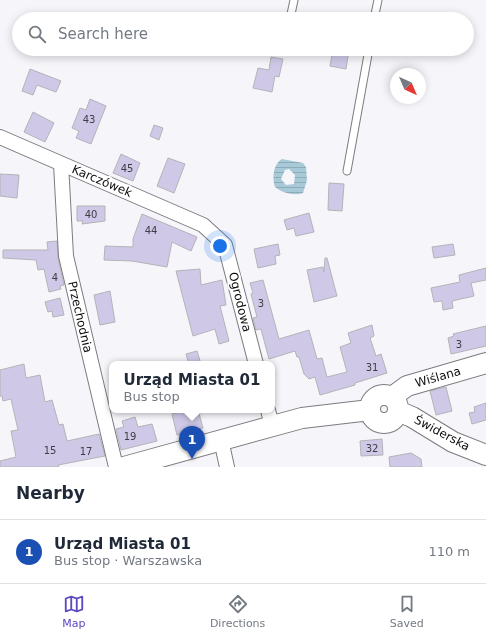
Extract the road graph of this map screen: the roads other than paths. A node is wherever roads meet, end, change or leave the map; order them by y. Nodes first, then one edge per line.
1 (294, 0) edge
2 (378, 0) edge
3 (291, 12) edge
4 (375, 12) edge
5 (368, 56) edge
6 (0, 137) edge
7 (61, 164) junction
8 (347, 171) dead end
9 (203, 226) joint
10 (255, 361) edge
11 (486, 363) edge
12 (370, 410) junction
13 (392, 410) junction
14 (270, 418) edge
15 (221, 440) junction
16 (486, 455) edge
17 (116, 467) edge
18 (124, 467) edge
19 (227, 467) edge

1 - 3 lane
2 - 4 lane
5 - 8 lane
6 - 7 street, Karczówek
7 - 9 street, Karczówek
7 - 17 street, Przechodnia
9 - 10 street, Ogrodowa
11 - 13 street, Wiślana
12 - 13 street
12 - 13 street
12 - 14 street
13 - 16 street, Świderska
14 - 15 street
15 - 18 street
15 - 19 street

